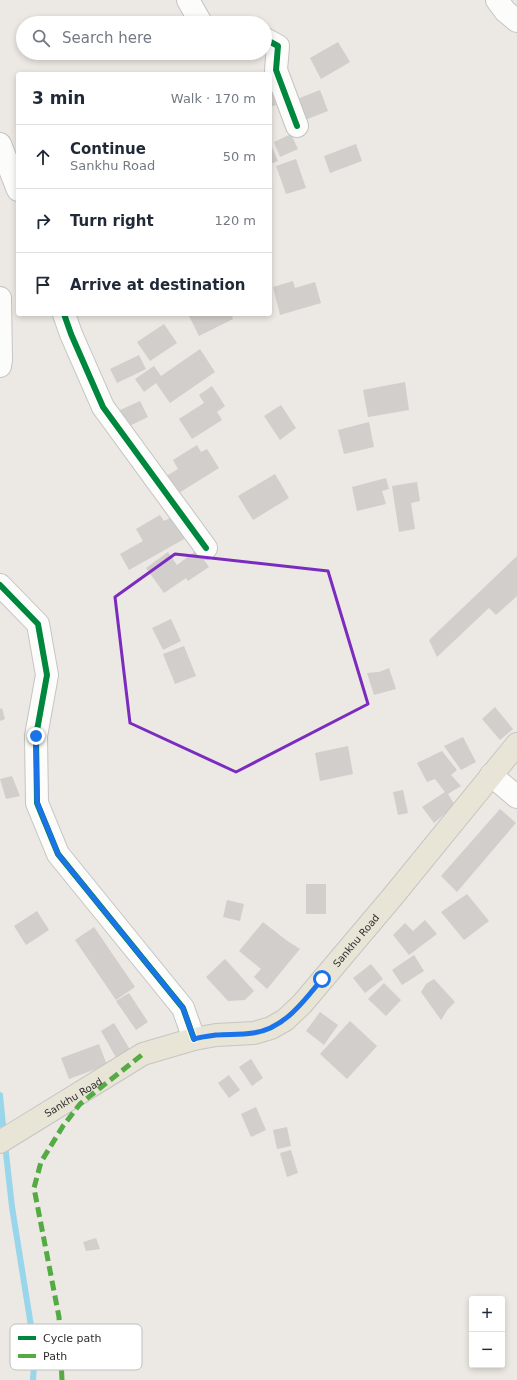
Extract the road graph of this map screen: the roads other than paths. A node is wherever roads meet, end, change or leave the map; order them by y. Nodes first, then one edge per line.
1 (188, 0) edge
2 (497, 0) edge
3 (197, 16) edge
4 (517, 21) edge
5 (272, 43) edge
6 (297, 126) dead end
7 (0, 144) edge
8 (16, 185) edge
9 (0, 298) edge
10 (65, 316) edge
11 (0, 366) edge
12 (206, 548) dead end
13 (0, 585) edge
14 (517, 744) edge
15 (491, 775) junction
16 (517, 797) edge
17 (194, 1039) junction
18 (0, 1142) edge

1 - 3 street
2 - 4 street
5 - 6 street
7 - 8 street
9 - 11 street
10 - 12 street
13 - 17 street
14 - 15 main road, Sankhu Road
15 - 16 street
15 - 17 main road, Sankhu Road
17 - 18 main road, Sankhu Road

